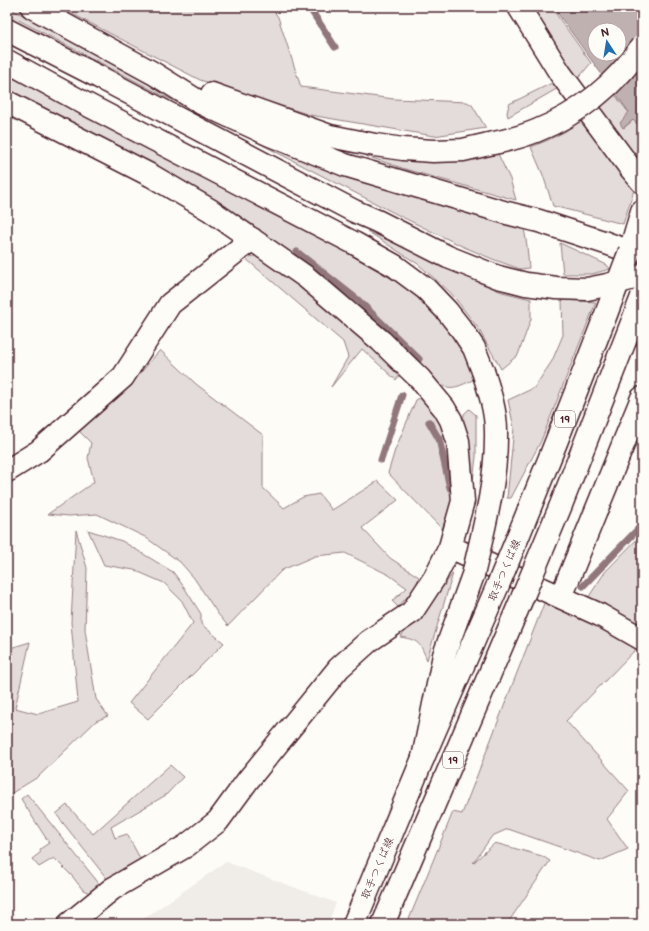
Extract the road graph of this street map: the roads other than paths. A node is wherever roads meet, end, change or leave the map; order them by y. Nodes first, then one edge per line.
1 (32, 7) edge
2 (519, 7) edge
3 (7, 30) edge
4 (642, 46) edge
5 (7, 61) edge
6 (153, 73) junction
7 (7, 102) edge
8 (642, 182) edge
9 (642, 211) edge
10 (252, 239) junction
11 (636, 253) edge
12 (642, 276) edge
13 (642, 296) edge
14 (642, 398) edge
15 (7, 471) edge
16 (450, 547) junction
17 (561, 597) junction
18 (642, 638) edge
19 (423, 758) junction
20 (69, 924) edge
21 (354, 924) edge
22 (383, 924) edge

1 - 6 main road
2 - 8 main road
3 - 12 main road, bridge
4 - 6 main road, bridge
5 - 19 main road, bridge
6 - 11 main road
7 - 10 main road
9 - 11 main road, 取手つくば線 / 19
10 - 15 main road
10 - 16 main road
11 - 19 main road, 取手つくば線 / 19, bridge
13 - 22 main road, 19, bridge
14 - 17 main road
16 - 17 main road
16 - 20 main road
17 - 18 main road
19 - 21 main road, 取手つくば線 / 19

